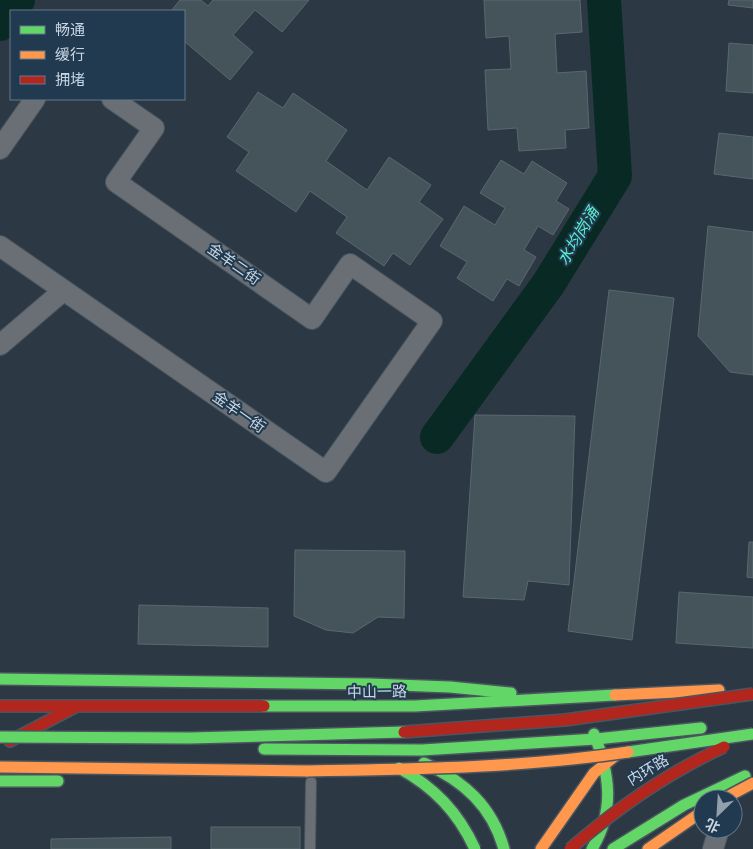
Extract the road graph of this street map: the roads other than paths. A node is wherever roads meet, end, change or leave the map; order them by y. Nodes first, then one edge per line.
1 (34, 100) edge
2 (113, 100) edge
3 (0, 149) edge
4 (0, 246) edge
5 (63, 291) junction
6 (432, 321) joint
7 (0, 344) edge
8 (0, 679) edge
9 (753, 688) edge
10 (753, 694) edge
11 (553, 699) junction
12 (0, 706) edge
13 (75, 707) junction
14 (753, 724) edge
15 (701, 728) dead end
16 (753, 735) edge
17 (0, 737) edge
18 (201, 739) junction
19 (596, 739) junction
20 (0, 748) edge
21 (219, 749) dead end
22 (249, 749) dead end
23 (382, 750) junction
24 (603, 763) junction
25 (0, 767) edge
26 (753, 773) edge
27 (0, 781) edge
28 (71, 781) dead end
29 (148, 781) dead end
30 (311, 782) junction
31 (354, 782) dead end
32 (396, 782) dead end
33 (738, 788) edge
34 (487, 807) junction
35 (693, 818) edge
36 (310, 849) edge
37 (475, 849) edge
38 (504, 849) edge
39 (541, 849) edge
40 (570, 849) edge
41 (592, 849) edge
42 (613, 849) edge
43 (648, 849) edge

1 - 3 street
2 - 6 street, 金羊二街
4 - 5 street, 金羊一街
5 - 6 street, 金羊一街
5 - 7 street
8 - 11 main road
9 - 11 main road, 中山一路
10 - 18 main road, bridge
11 - 13 main road, 中山一路
11 - 19 main road
12 - 13 main road, 中山一路
13 - 20 main road
14 - 24 main road
15 - 19 main road
16 - 25 main road, bridge
16 - 40 main road, 内环路, bridge
17 - 18 main road, bridge
18 - 37 main road, bridge
19 - 23 main road
19 - 24 main road
20 - 21 main road
22 - 23 main road
23 - 34 main road
24 - 39 main road
24 - 41 main road
26 - 33 main road
27 - 28 main road
29 - 30 main road
30 - 31 main road
30 - 36 lane
32 - 34 main road
33 - 42 main road
34 - 38 main road
35 - 43 main road

